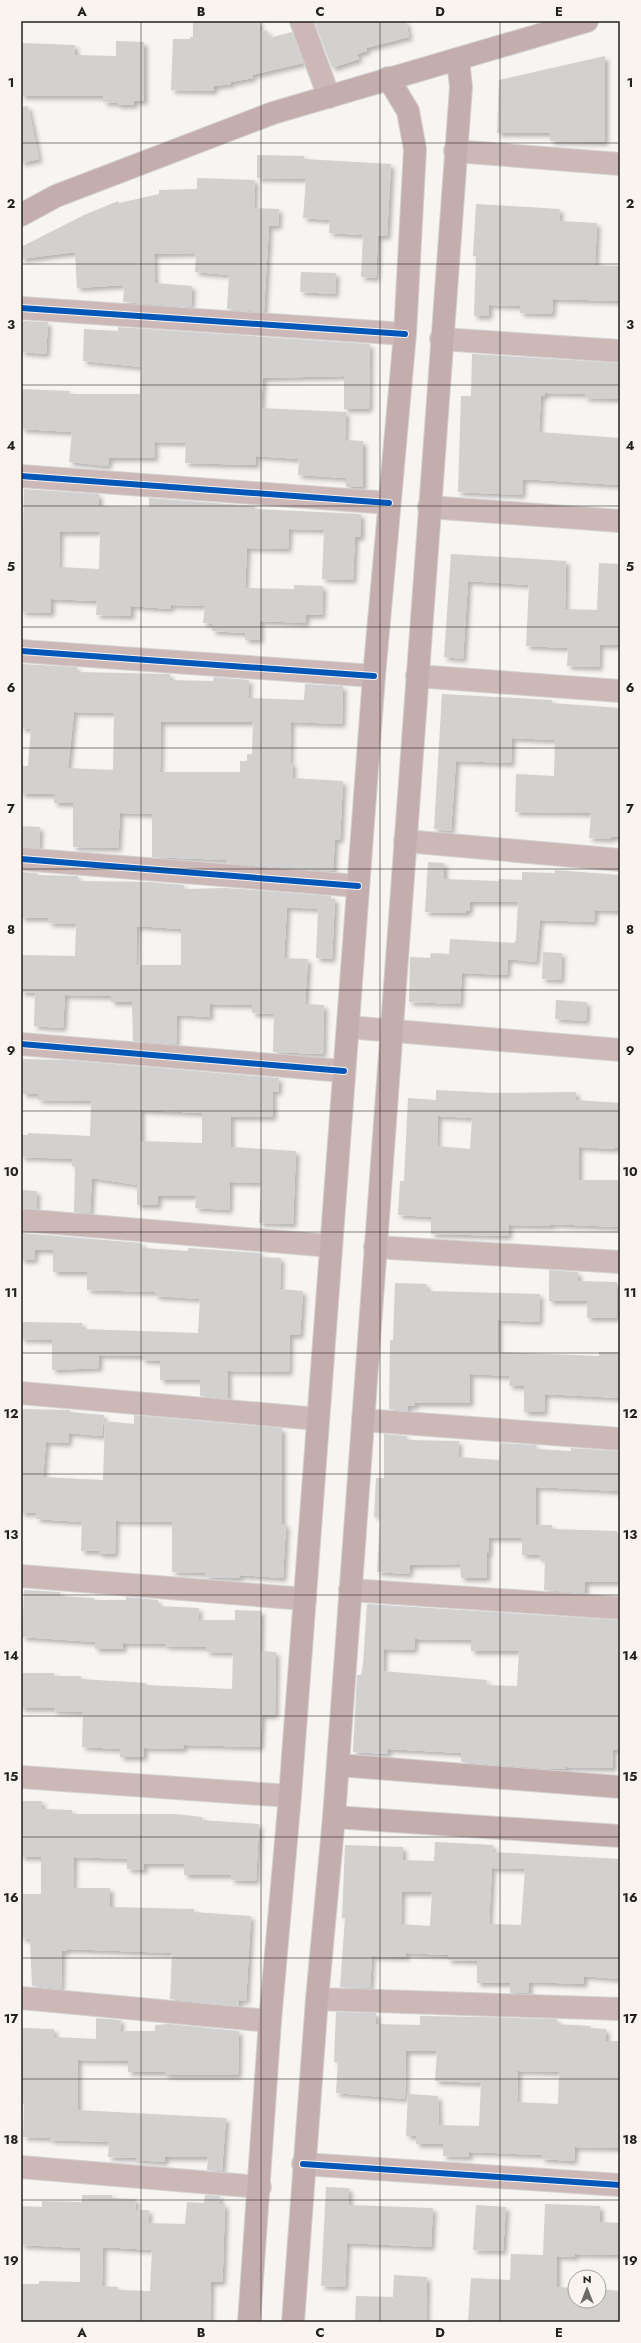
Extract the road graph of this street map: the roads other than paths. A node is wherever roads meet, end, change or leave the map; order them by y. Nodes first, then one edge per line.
1 (301, 21) edge
2 (587, 21) edge
3 (458, 59) junction
4 (388, 78) junction
5 (329, 97) junction
6 (455, 151) junction
7 (620, 164) edge
8 (21, 214) edge
9 (21, 308) edge
10 (405, 334) junction
11 (441, 339) junction
12 (620, 350) edge
13 (21, 476) edge
14 (389, 504) junction
15 (429, 507) junction
16 (620, 520) edge
17 (21, 651) edge
18 (374, 676) junction
19 (417, 676) junction
20 (620, 691) edge
21 (405, 841) junction
22 (21, 859) edge
23 (620, 860) edge
24 (358, 886) junction
25 (348, 1027) junction
26 (391, 1031) junction
27 (21, 1044) edge
28 (620, 1050) edge
29 (344, 1071) junction
30 (21, 1220) edge
31 (331, 1246) junction
32 (375, 1247) junction
33 (620, 1262) edge
34 (21, 1393) edge
35 (318, 1419) junction
36 (363, 1420) junction
37 (620, 1439) edge
38 (21, 1576) edge
39 (350, 1590) junction
40 (305, 1599) junction
41 (620, 1608) edge
42 (338, 1765) junction
43 (21, 1777) edge
44 (620, 1787) edge
45 (290, 1796) junction
46 (334, 1817) junction
47 (620, 1836) edge
48 (21, 1998) edge
49 (317, 1999) junction
50 (620, 2010) edge
51 (270, 2021) junction
52 (303, 2164) junction
53 (21, 2167) edge
54 (620, 2185) edge
55 (260, 2187) junction
56 (249, 2322) edge
57 (293, 2322) edge

1 - 5 street
2 - 3 main road
3 - 4 main road
3 - 6 main road
4 - 5 main road
4 - 10 main road
5 - 8 main road
6 - 7 street
6 - 11 main road
9 - 10 street
10 - 14 main road
11 - 12 street
11 - 15 main road
13 - 14 street
14 - 18 main road
15 - 16 street
15 - 19 main road
17 - 18 street
18 - 24 main road
19 - 20 street
19 - 21 main road
21 - 23 street
21 - 26 main road
22 - 24 street
24 - 25 main road
25 - 26 street
25 - 29 main road
26 - 28 street
26 - 32 main road
27 - 29 street
29 - 31 main road
30 - 31 street
31 - 35 main road
32 - 33 street
32 - 36 main road
34 - 35 street
35 - 40 main road
36 - 37 street
36 - 39 main road
38 - 40 street
39 - 41 street
39 - 42 main road
40 - 45 main road
42 - 44 main road
42 - 46 main road
43 - 45 street
45 - 51 main road
46 - 47 main road
46 - 49 main road
48 - 51 street
49 - 50 street
49 - 52 main road
51 - 55 main road
52 - 54 street
52 - 57 main road
53 - 55 street
55 - 56 main road

